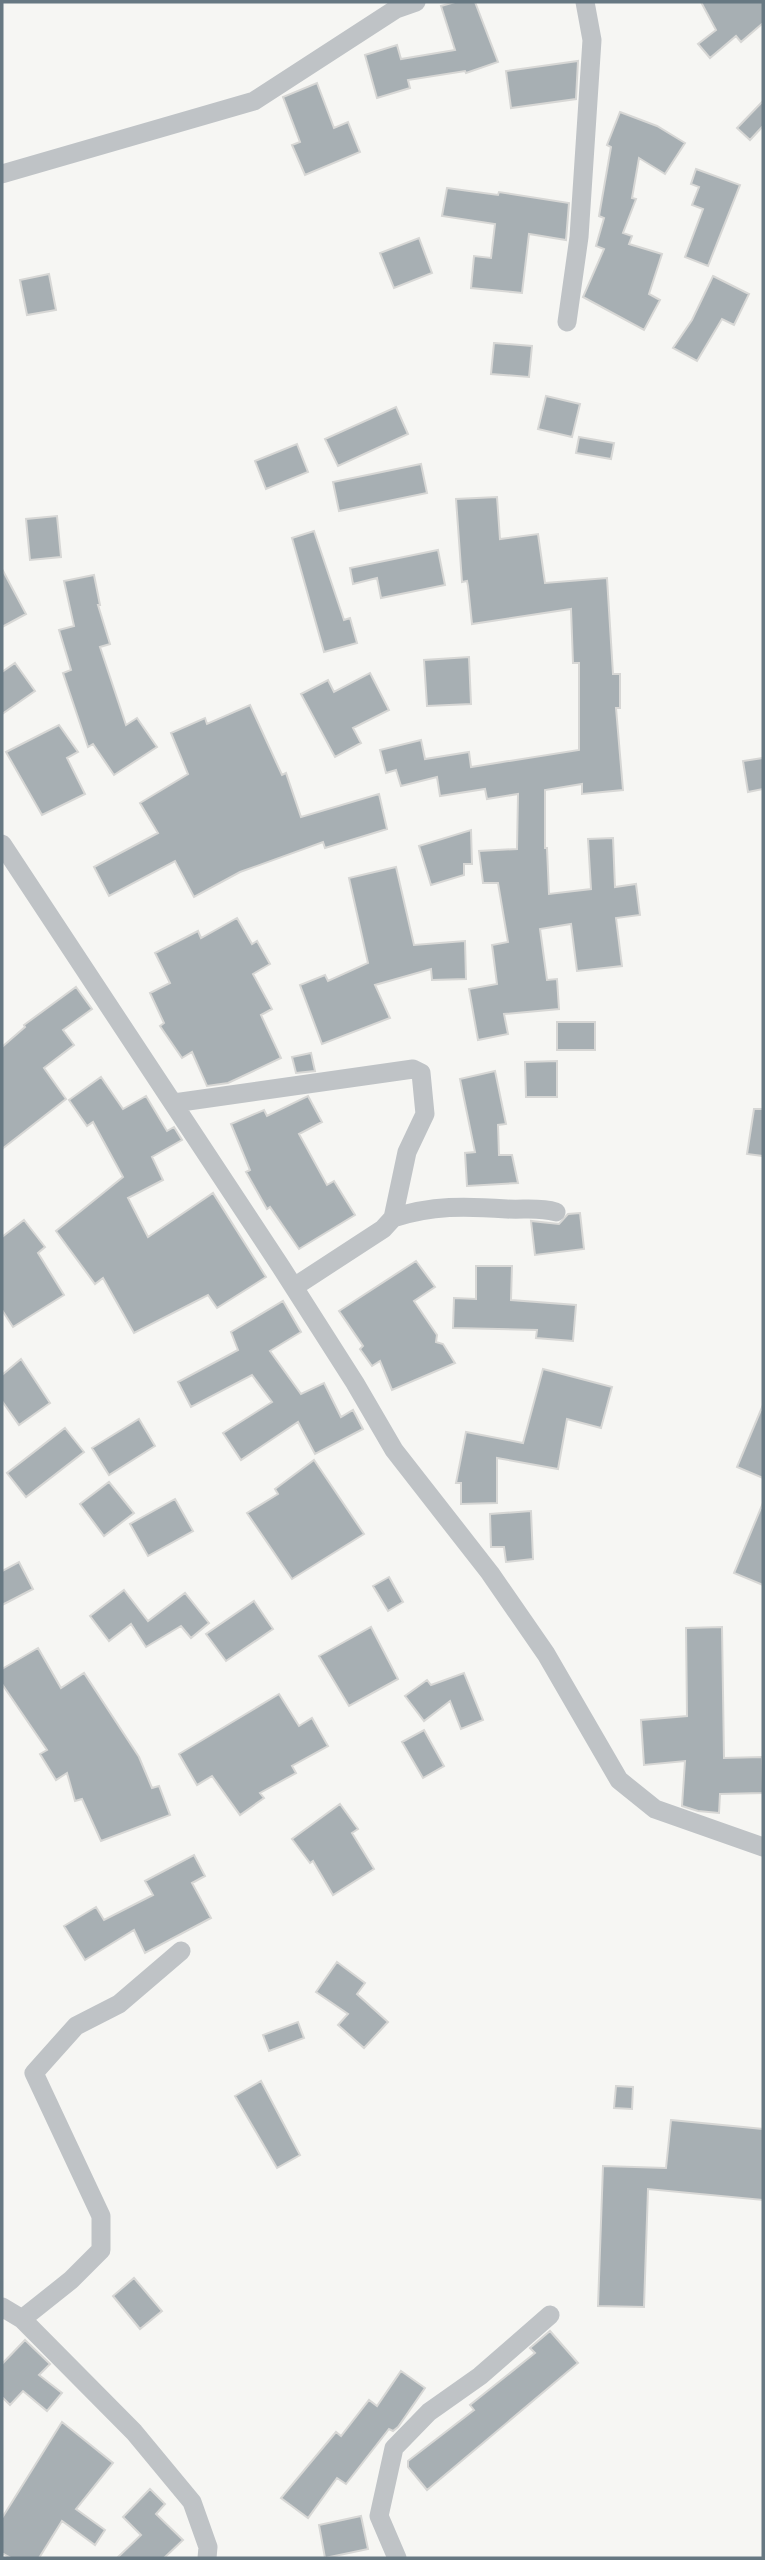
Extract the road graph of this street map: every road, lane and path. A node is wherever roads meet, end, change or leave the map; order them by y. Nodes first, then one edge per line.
1 (416, 2) edge
2 (585, 2) edge
3 (2, 174) edge
4 (567, 323) dead end
5 (2, 844) edge
6 (174, 1102) junction
7 (555, 1212) dead end
8 (393, 1218) junction
9 (294, 1287) junction
10 (763, 1847) edge
11 (181, 1951) dead end
12 (2, 2307) edge
13 (550, 2315) dead end
14 (22, 2319) junction
15 (207, 2558) edge
16 (397, 2558) edge

1 - 3 street
2 - 4 street
5 - 6 street
6 - 8 street
6 - 9 street
7 - 8 street
8 - 9 street
9 - 10 street
11 - 14 street
12 - 14 street
13 - 16 street
14 - 15 street

